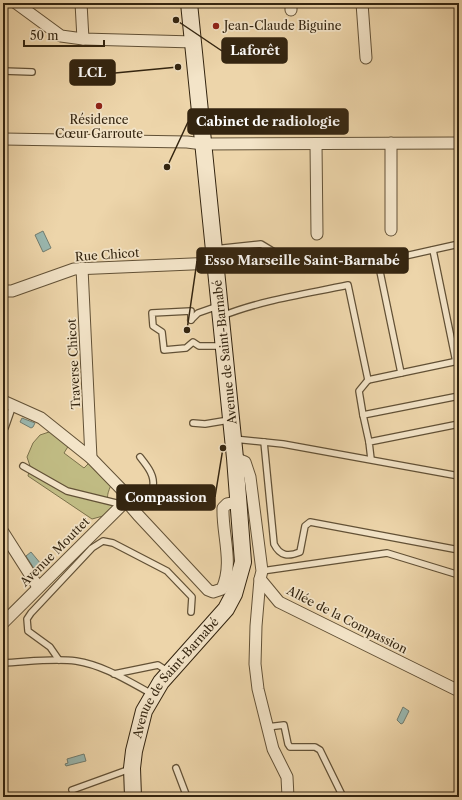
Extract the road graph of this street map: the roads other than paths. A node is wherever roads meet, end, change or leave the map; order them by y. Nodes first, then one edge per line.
1 (16, 3) edge
2 (81, 3) edge
3 (189, 3) edge
4 (362, 3) edge
5 (84, 39) junction
6 (194, 42) junction
7 (366, 58) dead end
8 (3, 72) edge
9 (32, 72) dead end
10 (3, 139) edge
11 (391, 143) junction
12 (459, 143) edge
13 (203, 144) junction
14 (316, 144) junction
15 (391, 230) dead end
16 (317, 234) dead end
17 (459, 244) edge
18 (433, 250) junction
19 (215, 256) junction
20 (378, 262) junction
21 (82, 268) junction
22 (3, 291) edge
23 (221, 311) junction
24 (224, 346) junction
25 (458, 361) edge
26 (401, 373) junction
27 (368, 380) junction
28 (459, 396) edge
29 (8, 403) edge
30 (363, 415) junction
31 (231, 420) junction
32 (193, 423) dead end
33 (459, 424) edge
34 (5, 428) dead end
35 (233, 438) junction
36 (264, 442) junction
37 (369, 442) junction
38 (140, 457) dead end
39 (91, 458) junction
40 (235, 458) junction
41 (371, 459) junction
42 (23, 466) dead end
43 (459, 476) edge
44 (238, 502) junction
45 (125, 504) junction
46 (3, 532) edge
47 (459, 550) edge
48 (261, 575) junction
49 (459, 575) edge
50 (38, 587) junction
51 (191, 612) dead end
52 (3, 623) edge
53 (59, 660) junction
54 (3, 664) edge
55 (169, 672) junction
56 (114, 674) junction
57 (459, 691) edge
58 (152, 694) junction
59 (267, 727) junction
60 (132, 768) junction
61 (176, 768) dead end
62 (72, 790) dead end
63 (133, 797) edge
64 (187, 797) edge
65 (288, 797) edge
66 (344, 797) edge

1 - 5 street
2 - 5 street
3 - 6 main road, Avenue de Saint-Barnabé
4 - 7 street
5 - 6 street
6 - 13 main road, Avenue de Saint-Barnabé
8 - 9 lane
10 - 13 street
11 - 12 street
11 - 14 street
11 - 15 street
13 - 14 street
13 - 19 main road, Avenue de Saint-Barnabé
14 - 16 street
17 - 18 lane
18 - 20 lane
18 - 25 lane
19 - 20 lane
19 - 21 street, Rue Chicot
19 - 23 main road, Avenue de Saint-Barnabé
20 - 26 lane
21 - 22 street, Rue Chicot
21 - 39 street, Traverse Chicot
23 - 24 main road, Avenue de Saint-Barnabé
23 - 24 lane
23 - 27 lane
24 - 31 main road, Avenue de Saint-Barnabé
25 - 26 lane
26 - 27 lane
27 - 30 lane
28 - 30 lane
29 - 34 lane
29 - 39 street
30 - 37 lane
31 - 32 lane
31 - 35 main road, Avenue de Saint-Barnabé
33 - 37 lane
35 - 36 lane
35 - 40 main road, Avenue de Saint-Barnabé
36 - 41 lane
36 - 47 lane
37 - 41 lane
38 - 45 lane
39 - 45 street
40 - 44 main road, Avenue de Saint-Barnabé
40 - 48 street
41 - 43 lane
42 - 45 lane
44 - 45 street
44 - 55 main road, Avenue de Saint-Barnabé
45 - 50 street, Avenue Mouttet
46 - 50 street
48 - 49 lane
48 - 57 street, Allée de la Compassion
48 - 59 street
50 - 52 street, Avenue Mouttet
51 - 53 lane
53 - 54 lane
53 - 56 lane
55 - 56 lane
55 - 58 main road, Avenue de Saint-Barnabé
56 - 58 lane
58 - 60 main road, Avenue de Saint-Barnabé
59 - 65 street
59 - 66 lane
60 - 62 lane
60 - 63 main road, Avenue de Saint-Barnabé
61 - 64 lane

